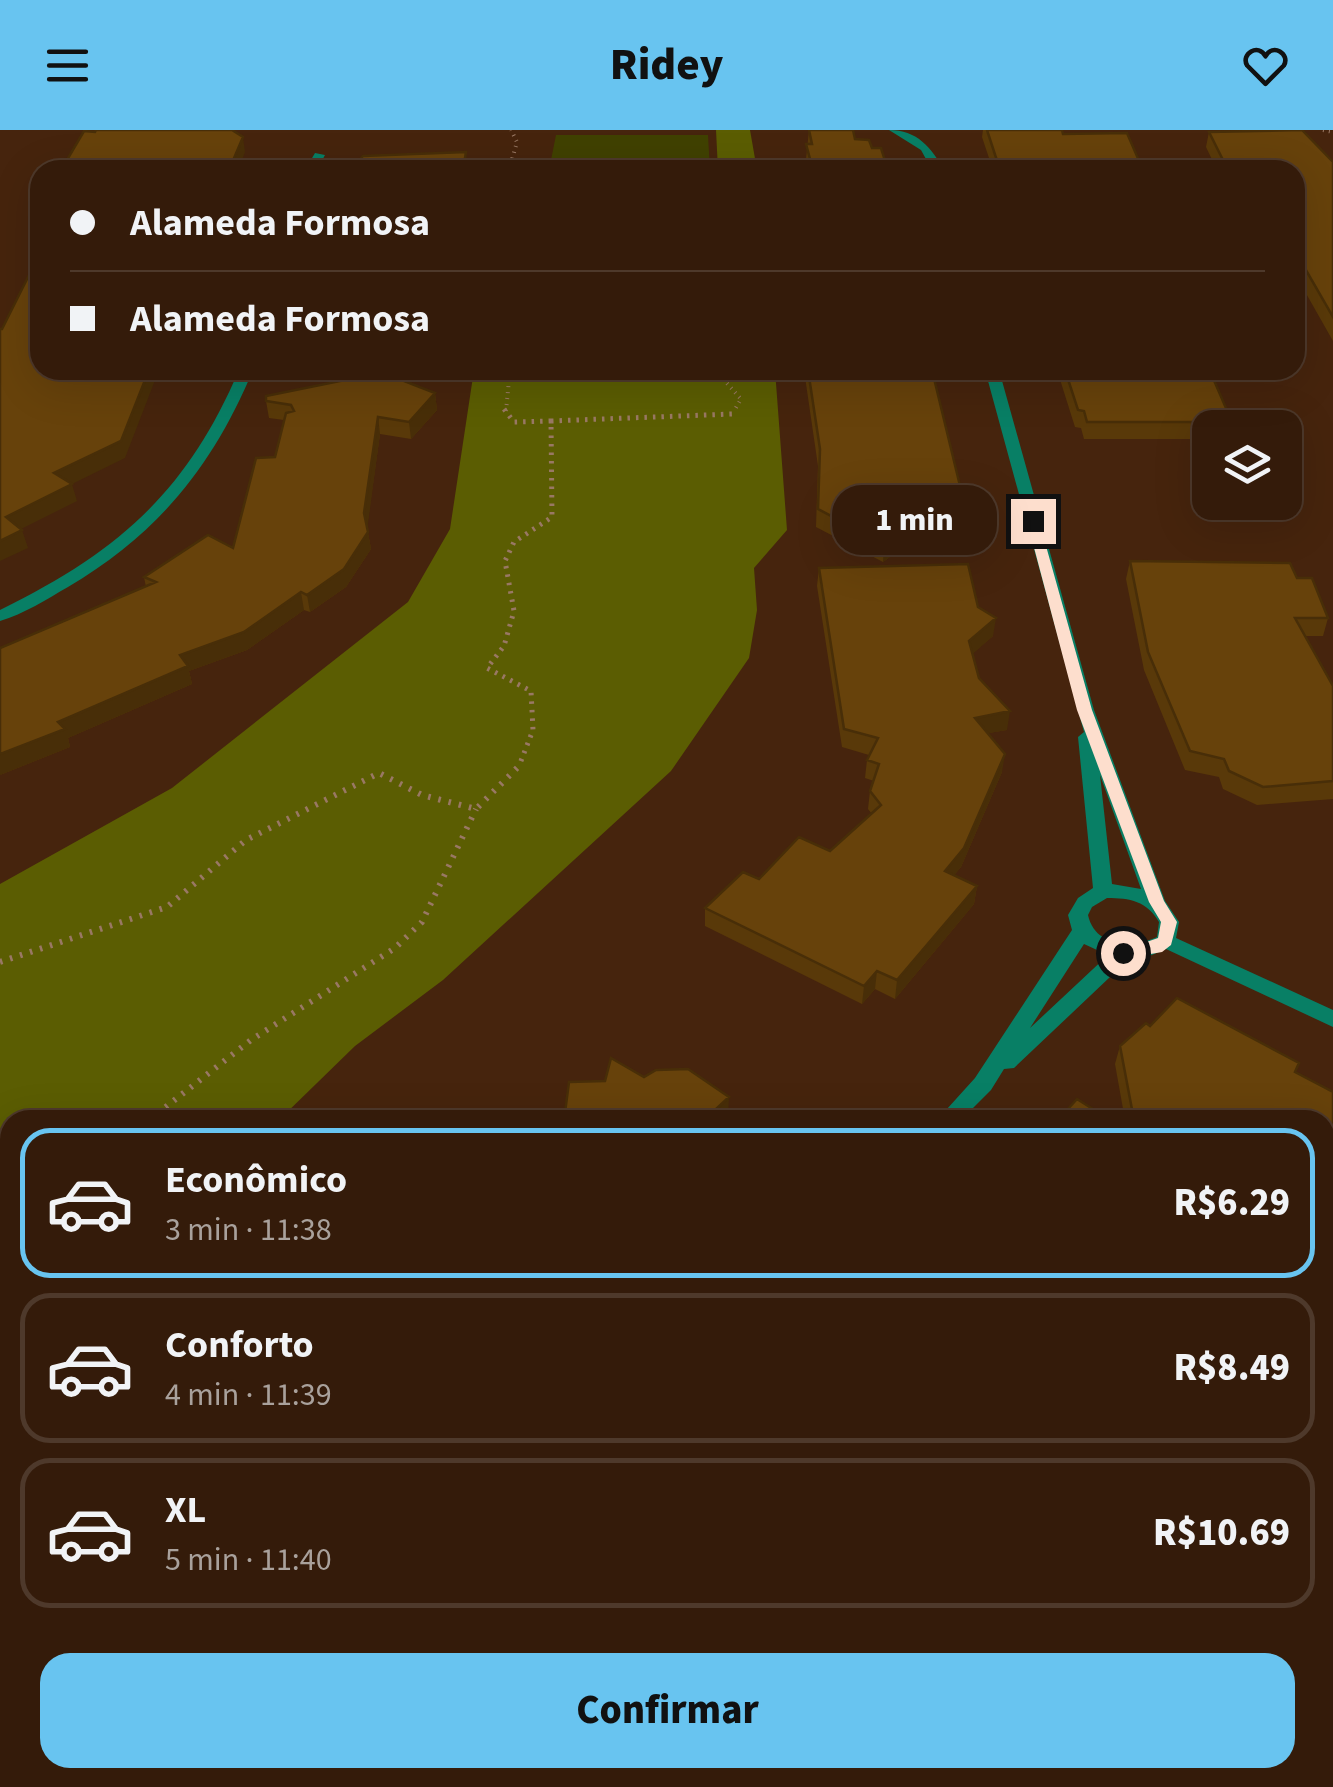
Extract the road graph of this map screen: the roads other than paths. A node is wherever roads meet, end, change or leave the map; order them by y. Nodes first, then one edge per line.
1 (895, 130) edge
2 (318, 155) dead end
3 (316, 160) edge
4 (933, 160) edge
5 (242, 380) edge
6 (995, 380) edge
7 (0, 616) edge
8 (1084, 710) junction
9 (1102, 890) junction
10 (1156, 902) junction
11 (1082, 931) junction
12 (1166, 941) junction
13 (1123, 953) junction
14 (1333, 1019) edge
15 (983, 1084) junction
16 (958, 1110) edge

1 - 4 street
2 - 3 street
5 - 7 street
6 - 8 street
8 - 9 street
8 - 10 street
9 - 10 street
9 - 11 street
10 - 12 street
11 - 13 street
11 - 15 street
12 - 13 street
12 - 14 street
13 - 15 street
15 - 16 street

